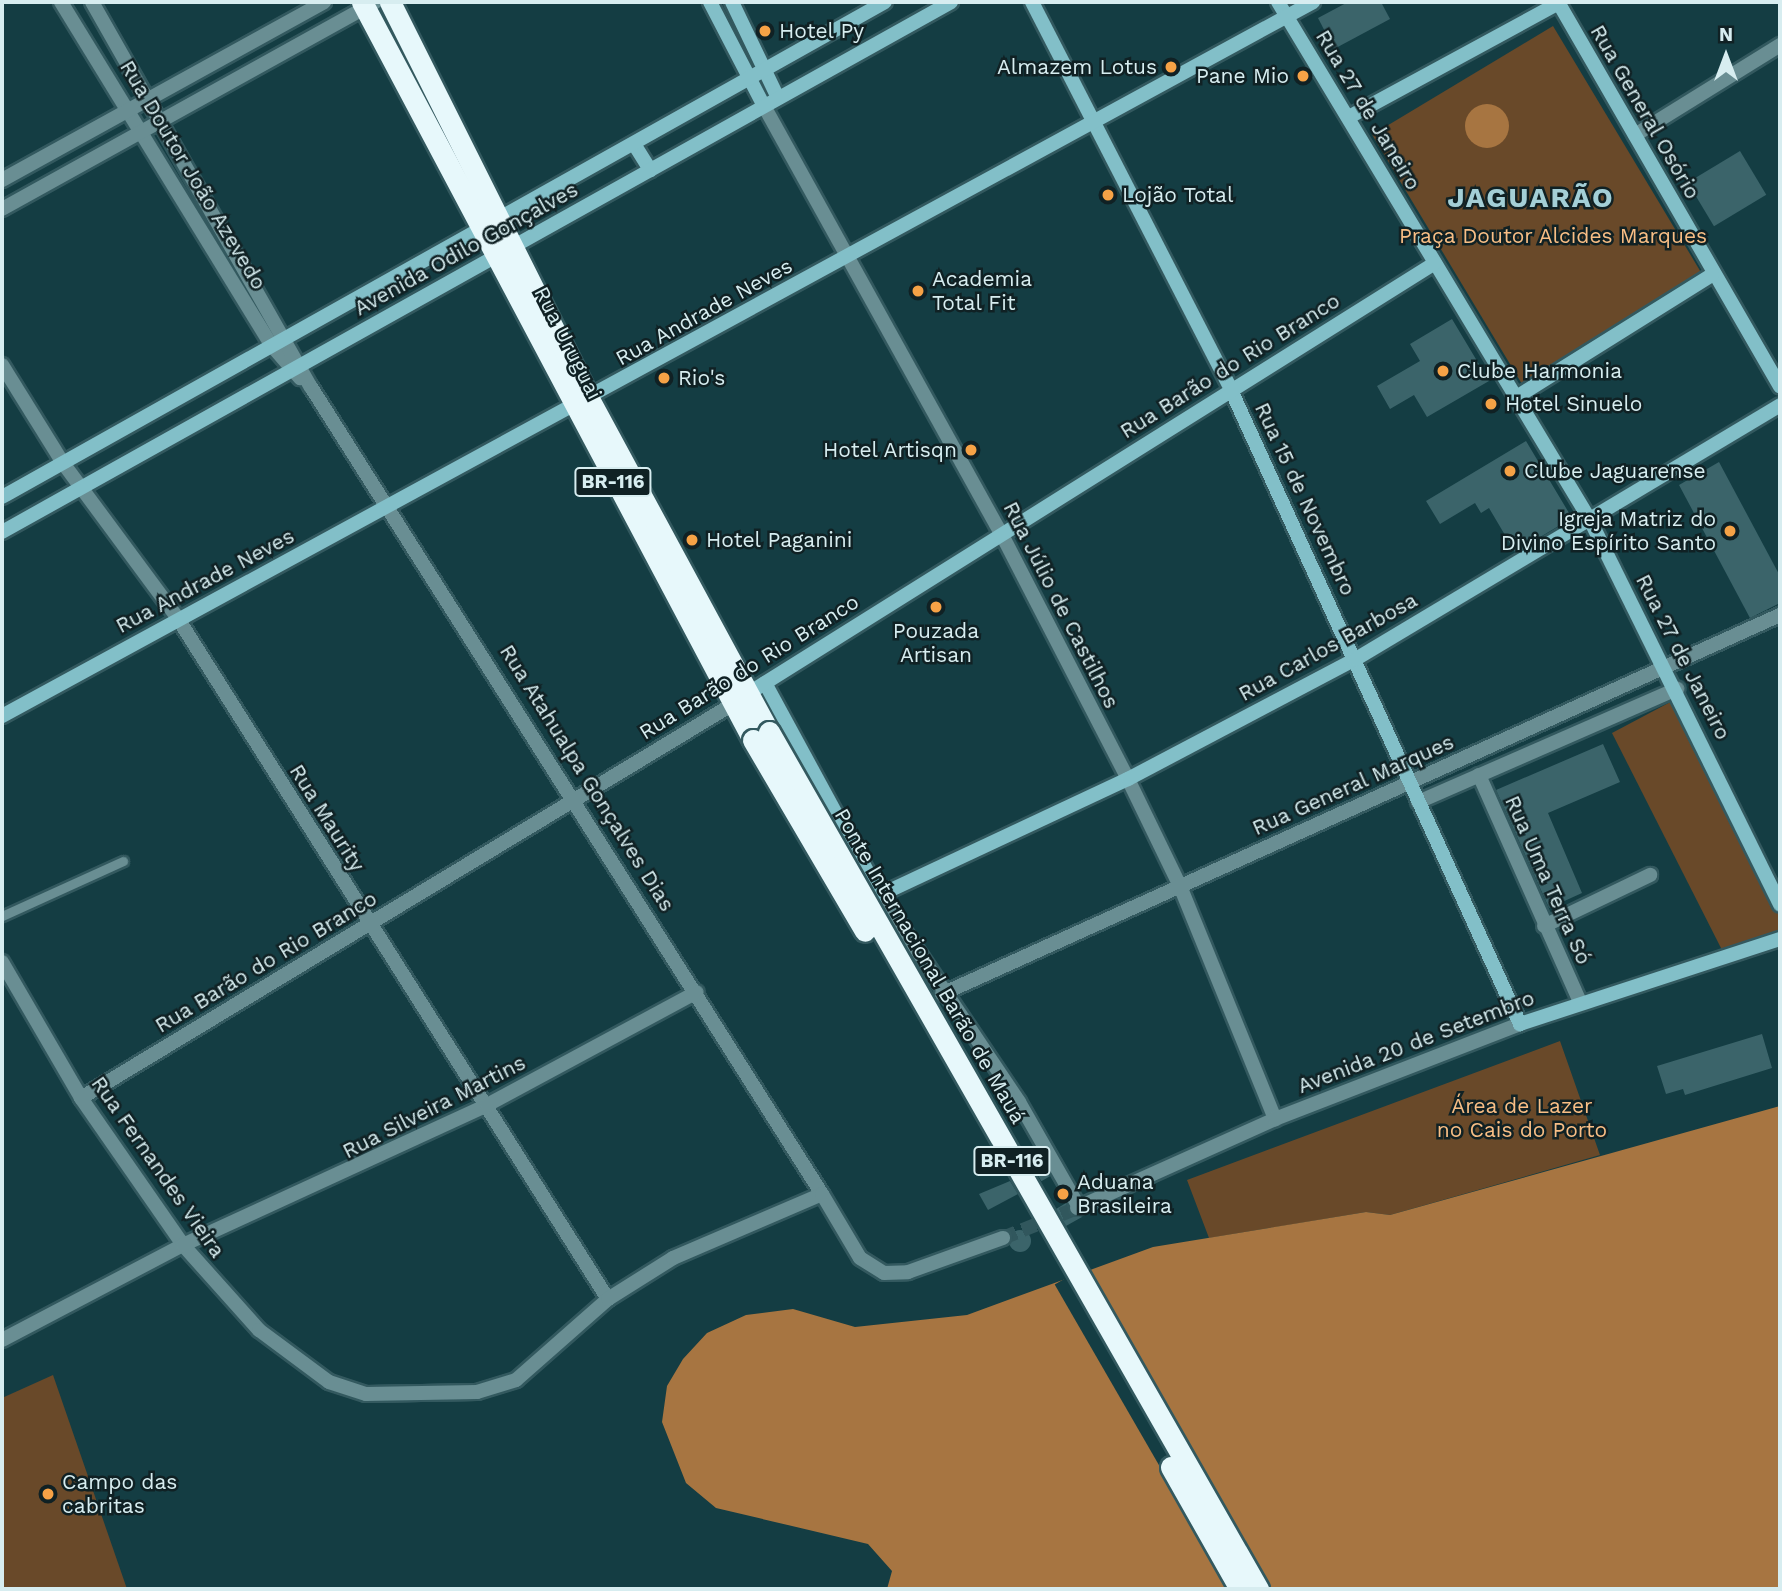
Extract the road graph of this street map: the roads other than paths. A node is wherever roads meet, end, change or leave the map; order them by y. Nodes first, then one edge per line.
1 (61, 2) edge
2 (92, 2) edge
3 (324, 2) edge
4 (390, 2) edge
5 (710, 2) edge
6 (732, 2) edge
7 (885, 2) edge
8 (951, 2) edge
9 (1032, 2) edge
10 (1278, 2) edge
11 (1313, 2) edge
12 (1558, 2) edge
13 (368, 4) edge
14 (1287, 17) junction
15 (1780, 45) edge
16 (766, 68) junction
17 (750, 78) junction
18 (778, 98) junction
19 (150, 99) junction
20 (764, 106) junction
21 (130, 110) junction
22 (1349, 117) junction
23 (162, 120) junction
24 (1094, 123) junction
25 (780, 124) junction
26 (142, 131) junction
27 (1635, 135) junction
28 (634, 144) junction
29 (650, 170) junction
30 (2, 180) edge
31 (2, 209) edge
32 (492, 226) junction
33 (505, 252) junction
34 (850, 255) junction
35 (1435, 263) junction
36 (1712, 275) junction
37 (286, 338) junction
38 (272, 346) junction
39 (2, 365) edge
40 (296, 366) junction
41 (1780, 387) edge
42 (1231, 390) junction
43 (1515, 398) junction
44 (581, 404) junction
45 (1780, 405) edge
46 (63, 463) junction
47 (85, 485) junction
48 (2, 497) edge
49 (391, 507) junction
50 (1590, 520) junction
51 (2, 532) edge
52 (1001, 533) junction
53 (1780, 615) edge
54 (177, 617) junction
55 (1356, 659) junction
56 (1666, 667) junction
57 (1678, 689) junction
58 (749, 694) junction
59 (2, 716) edge
60 (761, 736) junction
61 (1479, 775) junction
62 (1128, 779) junction
63 (1409, 783) junction
64 (576, 797) junction
65 (1418, 802) junction
66 (123, 861) dead end
67 (1650, 876) dead end
68 (1180, 886) junction
69 (880, 895) junction
70 (1780, 905) edge
71 (2, 916) edge
72 (369, 926) junction
73 (1544, 926) junction
74 (1780, 939) edge
75 (2, 962) edge
76 (697, 992) junction
77 (942, 994) junction
78 (1580, 1002) junction
79 (1520, 1024) junction
80 (81, 1097) junction
81 (486, 1105) junction
82 (1275, 1119) junction
83 (822, 1194) junction
84 (1003, 1238) tunnel mouth
85 (183, 1245) junction
86 (608, 1299) junction
87 (2, 1340) edge
88 (1240, 1589) edge
89 (1258, 1589) edge

1 - 21 street, Rua Doutor João Azevedo
2 - 19 street, Rua Doutor João Azevedo
3 - 19 street
4 - 32 highway, Rua Uruguai / BR-116
5 - 17 street, Rua Júlio de Castilhos
6 - 16 street, Rua Júlio de Castilhos
7 - 16 street, Avenida Odilo Gonçalves
8 - 18 street, Avenida Odilo Gonçalves
9 - 24 street, Rua 15 de Novembro
10 - 14 street, Rua 27 de Janeiro
11 - 14 street, Rua Andrade Neves
12 - 22 street
12 - 27 street, Rua General Osório
13 - 23 street
13 - 32 highway, Rua Uruguai / BR-116
14 - 22 street, Rua 27 de Janeiro
14 - 24 street, Rua Andrade Neves
15 - 27 street
16 - 17 street, Avenida Odilo Gonçalves
16 - 18 street, Rua Júlio de Castilhos
17 - 20 street, Rua Júlio de Castilhos
17 - 28 street, Avenida Odilo Gonçalves
18 - 20 street, Avenida Odilo Gonçalves
18 - 25 street, Rua Júlio de Castilhos
19 - 21 street
19 - 23 street, Rua Doutor João Azevedo
20 - 25 street, Rua Júlio de Castilhos
20 - 29 street, Avenida Odilo Gonçalves
21 - 26 street, Rua Doutor João Azevedo
21 - 30 street
22 - 35 street, Rua 27 de Janeiro
23 - 26 street
23 - 37 street, Rua Doutor João Azevedo
24 - 34 street, Rua Andrade Neves
24 - 42 street, Rua 15 de Novembro
25 - 34 street, Rua Júlio de Castilhos
26 - 31 street
26 - 38 street, Rua Doutor João Azevedo
27 - 36 street, Rua General Osório
28 - 29 street
28 - 32 street, Avenida Odilo Gonçalves
29 - 33 street, Avenida Odilo Gonçalves
32 - 33 highway, Rua Uruguai / BR-116
32 - 37 street, Avenida Odilo Gonçalves
33 - 40 street, Avenida Odilo Gonçalves
33 - 44 highway, Rua Uruguai / BR-116
34 - 44 street, Rua Andrade Neves
34 - 52 street, Rua Júlio de Castilhos
35 - 42 street, Rua Barão do Rio Branco
35 - 43 street, Rua 27 de Janeiro
36 - 41 street, Rua General Osório
36 - 43 street
37 - 38 street, Avenida Odilo Gonçalves
37 - 40 street, Rua Doutor João Azevedo
38 - 40 street, Rua Doutor João Azevedo
38 - 46 street, Avenida Odilo Gonçalves
39 - 46 street, Rua Maurity
40 - 47 street, Avenida Odilo Gonçalves
40 - 49 street, Rua Atahualpa Gonçalves Dias
42 - 52 street, Rua Barão do Rio Branco
42 - 55 street, Rua 15 de Novembro
43 - 50 street, Rua 27 de Janeiro
44 - 49 street, Rua Andrade Neves
44 - 58 highway, Rua Uruguai / BR-116
45 - 50 street, Rua Carlos Barbosa
46 - 47 street, Rua Maurity
46 - 48 street, Avenida Odilo Gonçalves
47 - 51 street, Avenida Odilo Gonçalves
47 - 54 street, Rua Maurity
49 - 54 street, Rua Andrade Neves
49 - 64 street, Rua Atahualpa Gonçalves Dias
50 - 55 street, Rua Carlos Barbosa
50 - 56 street, Rua 27 de Janeiro
52 - 58 street, Rua Barão do Rio Branco
52 - 62 street, Rua Júlio de Castilhos
53 - 56 street, Rua General Marques
54 - 59 street, Rua Andrade Neves
54 - 72 street, Rua Maurity
55 - 62 street, Rua Carlos Barbosa
55 - 63 street, Rua 15 de Novembro
56 - 57 street, Rua 27 de Janeiro
56 - 63 street, Rua General Marques
57 - 61 street
57 - 70 street, Rua 27 de Janeiro
58 - 60 highway, BR-116
58 - 64 street, Rua Barão do Rio Branco
58 - 69 street
60 - 88 highway, Ponte Internacional Barão de Mauá / BR-116, bridge
60 - 89 highway, Ponte Internacional Barão de Mauá / BR-116, bridge
61 - 65 street
61 - 73 street, Rua Uma Terra Só
62 - 68 street, Rua Júlio de Castilhos
62 - 69 street, Rua Carlos Barbosa
63 - 65 street, Rua 15 de Novembro
63 - 68 street, Rua General Marques
64 - 72 street, Rua Barão do Rio Branco
64 - 76 street, Rua Atahualpa Gonçalves Dias
65 - 79 street, Rua 15 de Novembro
66 - 71 lane
67 - 73 street
68 - 77 street, Rua General Marques
68 - 82 street, Rua Júlio de Castilhos
69 - 77 street
72 - 80 street, Rua Barão do Rio Branco
72 - 81 street, Rua Maurity
73 - 78 street, Rua Uma Terra Só
74 - 78 street, Avenida 20 de Setembro
75 - 80 street, Rua Fernandes Vieira
76 - 81 street, Rua Silveira Martins
76 - 83 street, Rua Atahualpa Gonçalves Dias
77 - 82 street, Avenida 20 de Setembro
78 - 79 street, Avenida 20 de Setembro
79 - 82 street, Avenida 20 de Setembro
80 - 85 street, Rua Fernandes Vieira
81 - 85 street, Rua Silveira Martins
81 - 86 street, Rua Maurity
83 - 84 street, Rua Atahualpa Gonçalves Dias
83 - 86 street, Rua Fernandes Vieira
85 - 86 street, Rua Fernandes Vieira
85 - 87 street, Rua Silveira Martins

